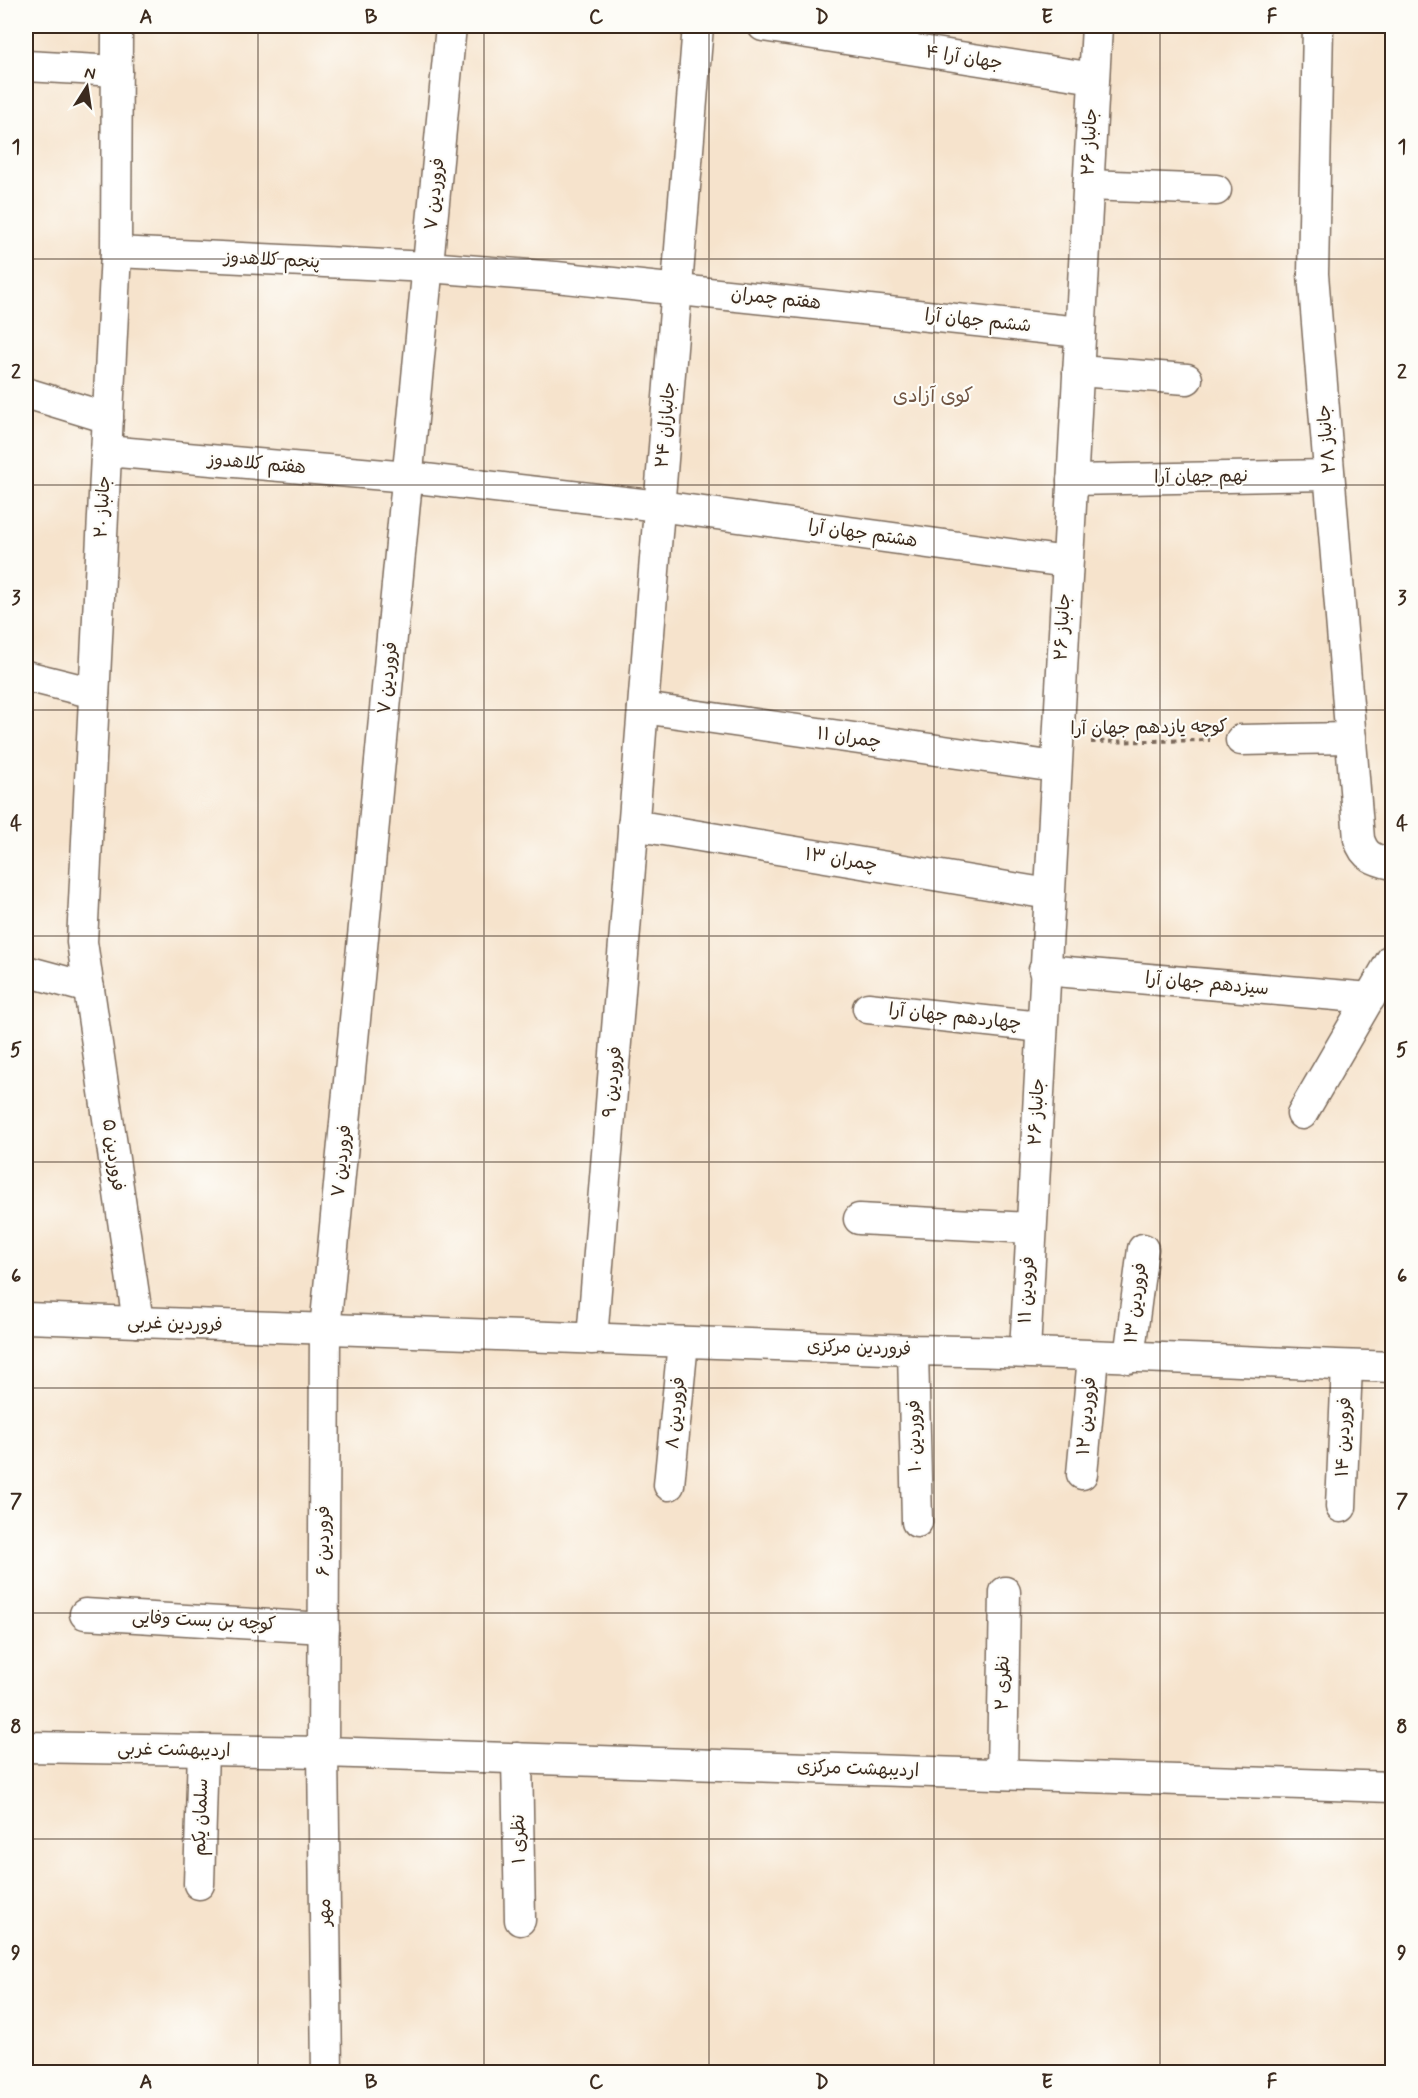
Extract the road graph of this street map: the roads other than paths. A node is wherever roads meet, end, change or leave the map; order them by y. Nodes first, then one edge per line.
1 (117, 26) edge
2 (451, 26) edge
3 (698, 26) edge
4 (763, 26) edge
5 (1097, 26) edge
6 (1318, 26) edge
7 (26, 66) edge
8 (117, 71) junction
9 (1094, 78) junction
10 (1088, 185) junction
11 (1215, 190) dead end
12 (116, 252) junction
13 (428, 267) junction
14 (556, 277) joint
15 (677, 288) junction
16 (876, 310) joint
17 (1080, 332) junction
18 (1078, 371) junction
19 (1187, 379) dead end
20 (26, 393) edge
21 (108, 418) junction
22 (106, 451) junction
23 (1329, 475) junction
24 (408, 477) junction
25 (1072, 480) junction
26 (538, 492) joint
27 (659, 506) junction
28 (1067, 562) junction
29 (26, 676) edge
30 (94, 693) junction
31 (643, 708) junction
32 (1350, 738) junction
33 (1240, 740) road end
34 (1057, 755) junction
35 (633, 825) junction
36 (1392, 864) edge
37 (1049, 894) junction
38 (1392, 959) edge
39 (1044, 970) junction
40 (26, 971) edge
41 (89, 988) junction
42 (1370, 998) junction
43 (868, 1008) dead end
44 (1041, 1027) junction
45 (1302, 1114) dead end
46 (859, 1219) dead end
47 (1030, 1228) junction
48 (1143, 1249) dead end
49 (26, 1318) edge
50 (138, 1322) junction
51 (326, 1329) junction
52 (592, 1339) junction
53 (683, 1342) junction
54 (913, 1350) junction
55 (1024, 1352) junction
56 (1093, 1357) junction
57 (1129, 1358) junction
58 (1347, 1366) junction
59 (1392, 1367) edge
60 (1082, 1474) dead end
61 (669, 1485) dead end
62 (1341, 1507) dead end
63 (917, 1522) dead end
64 (1005, 1592) dead end
65 (85, 1614) dead end
66 (324, 1628) junction
67 (26, 1747) edge
68 (203, 1750) junction
69 (323, 1752) junction
70 (517, 1758) junction
71 (1002, 1774) junction
72 (1392, 1787) edge
73 (199, 1884) dead end
74 (520, 1920) dead end
75 (327, 2073) edge

1 - 8 street, ۲۰ جانباز
2 - 13 street, فروردین ۷
3 - 15 street, جانبازان ۲۴
4 - 9 street, ۴ جهان آرا
5 - 9 street, جانباز ۲۶
6 - 23 street, جانباز ۲۸
7 - 8 street
8 - 12 street, ۲۰ جانباز
9 - 10 street, جانباز ۲۶
10 - 11 street
10 - 17 street, جانباز ۲۶
12 - 13 street, پنجم کلاهدوز
12 - 21 street, ۲۰ جانباز
13 - 14 street, پنجم کلاهدوز
13 - 24 street, فروردین ۷
14 - 15 street, هفتم چمران
15 - 16 street, هفتم چمران
15 - 27 street, جانبازان ۲۴
16 - 17 street, ششم جهان آرا
17 - 18 street, جانباز ۲۶
18 - 19 street
18 - 25 street, جانباز ۲۶
20 - 21 street
21 - 22 street, ۲۰ جانباز
22 - 24 street, هفتم کلاهدوز
22 - 30 street, ۲۰ جانباز
23 - 25 street, نهم جهان آرا
23 - 32 street, جانباز ۲۸
24 - 26 street, هفتم کلاهدوز
24 - 51 street, فروردین ۷
25 - 28 street, جانباز ۲۶
26 - 27 street, هشتم جهان آرا
27 - 28 street, هشتم جهان آرا
27 - 31 street, جانبازان ۲۴
28 - 34 street, جانباز ۲۶
29 - 30 street
30 - 41 street, ۲۰ جانباز
31 - 34 street, ۱۱ چمران
31 - 35 street, جانبازان ۲۴
32 - 33 street
32 - 36 street, جانباز ۲۸
34 - 37 street, جانباز ۲۶
35 - 37 street, ۱۳ چمران
35 - 52 street, فروردین ۹
37 - 39 street, جانباز ۲۶
38 - 42 street
39 - 42 street, سیزدهم جهان آرا
39 - 44 street, جانباز ۲۶
40 - 41 street
41 - 50 street, فروردین ۵
42 - 45 street
43 - 44 street, چهاردهم جهان آرا
44 - 47 street, جانباز ۲۶
46 - 47 street
47 - 55 street, فرودین ۱۱
48 - 57 street, فروردین ۱۳
49 - 50 street, فروردین غربی
50 - 51 street, فروردین غربی
51 - 52 street, فروردین مرکزی
51 - 66 street, فروردین ۶
52 - 53 street, فروردین مرکزی
53 - 54 street, فروردین مرکزی
53 - 61 street, فروردین ۸
54 - 55 street, فروردین مرکزی
54 - 63 street, فروردین ۱۰
55 - 56 street, فروردین مرکزی
56 - 57 street, فروردین مرکزی
56 - 60 street, فروردین ۱۲
57 - 58 street, فروردین مرکزی
58 - 59 street, فروردین مرکزی
58 - 62 street, فروردین ۱۴
64 - 71 street, نظری ۲
65 - 66 street, کوچه بن بست وفایی
66 - 69 street, فروردین ۶
67 - 68 street, اردیبهشت غربی
68 - 69 street, اردیبهشت غربی
68 - 73 street, سلمان یکم
69 - 70 street, اردیبهشت مرکزی
69 - 75 street, مهر
70 - 71 street, اردیبهشت مرکزی
70 - 74 street, نظری ۱
71 - 72 street, اردیبهشت مرکزی

